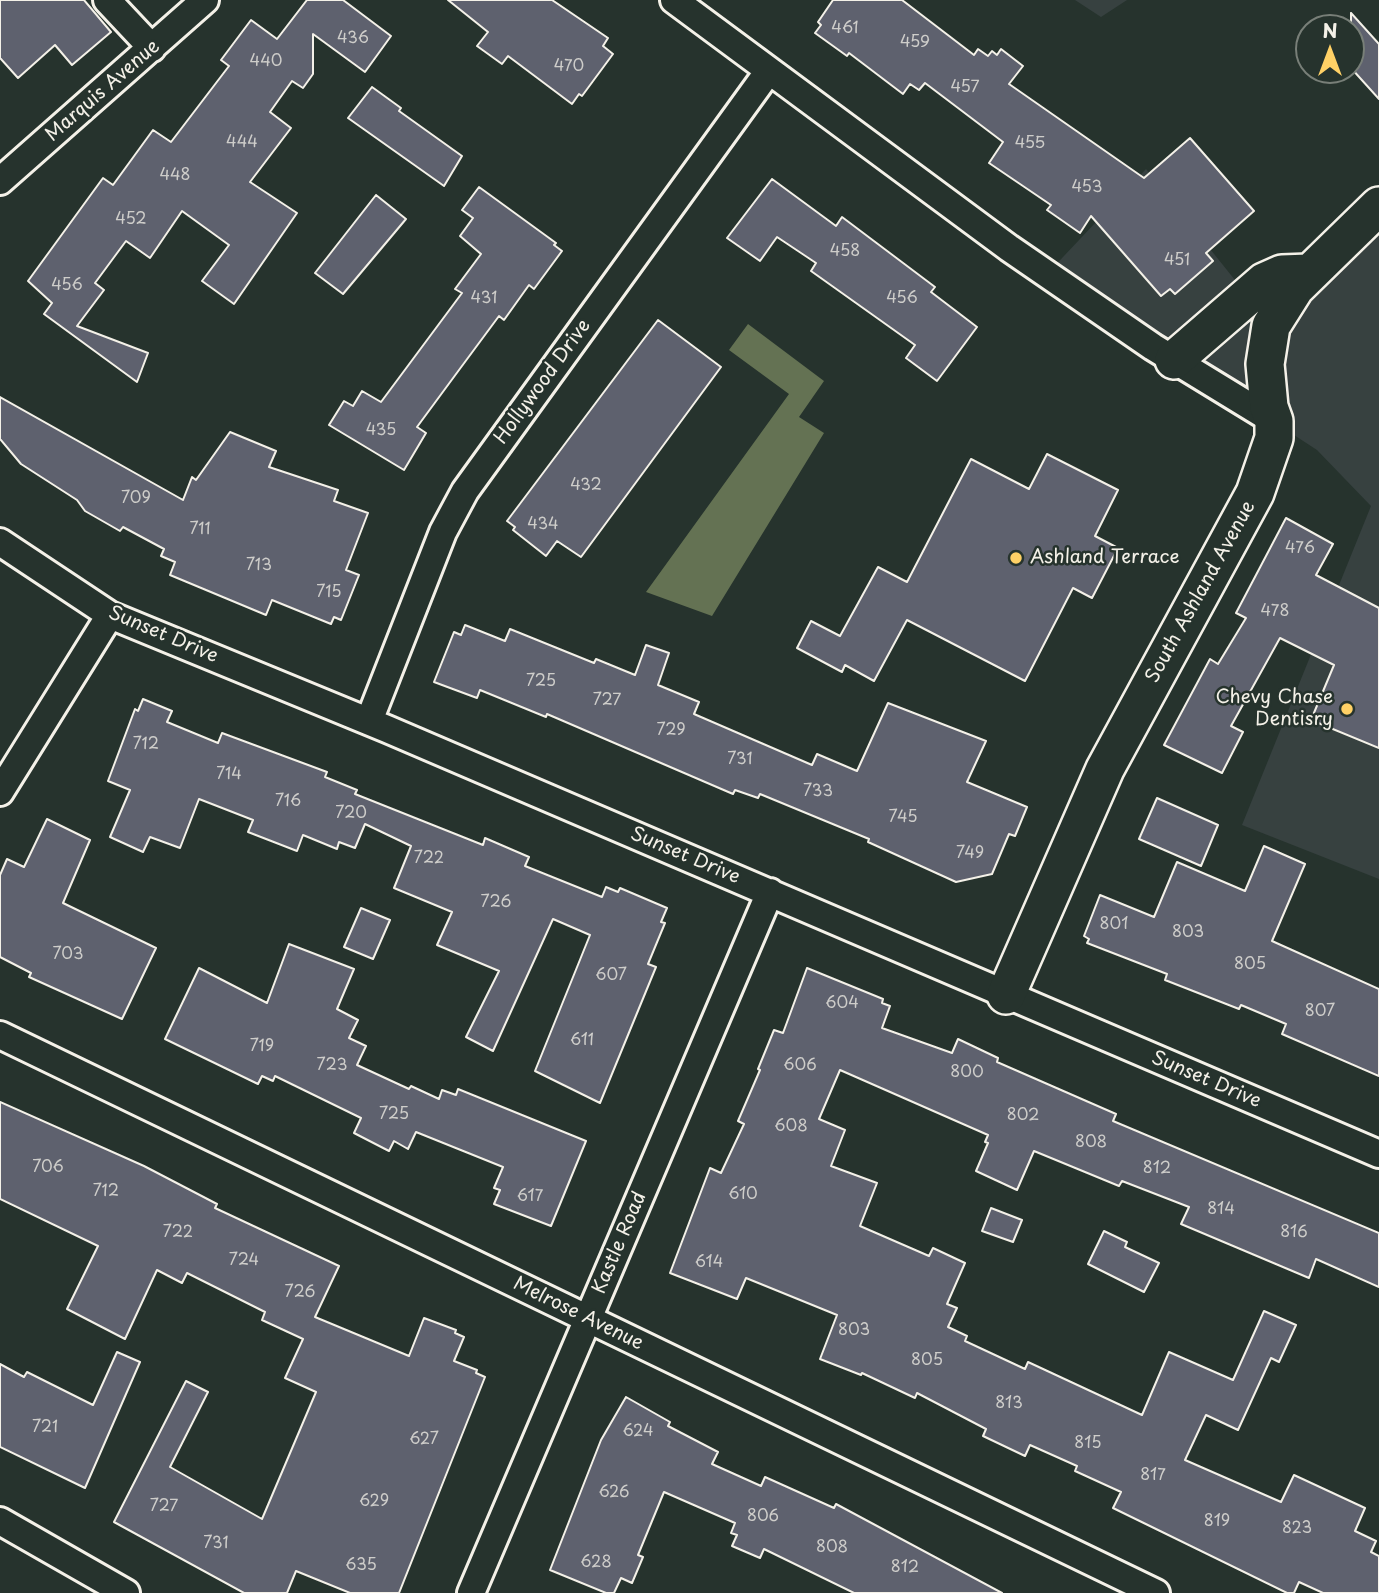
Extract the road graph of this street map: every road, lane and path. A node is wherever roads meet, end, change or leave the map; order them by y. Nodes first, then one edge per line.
1 (107, 0) edge
2 (205, 0) edge
3 (674, 0) edge
4 (152, 48) junction
5 (768, 72) junction
6 (0, 181) edge
7 (1379, 206) edge
8 (1309, 273) junction
9 (1174, 360) junction
10 (1275, 421) junction
11 (0, 542) edge
12 (110, 615) junction
13 (369, 721) junction
14 (0, 792) edge
15 (770, 892) junction
16 (1006, 995) junction
17 (0, 1035) edge
18 (1379, 1154) edge
19 (587, 1319) junction
20 (0, 1521) edge
21 (126, 1593) edge
22 (471, 1593) edge
23 (1156, 1593) edge

1 - 4 street
2 - 4 street, Marquis Avenue
3 - 5 street
4 - 6 street, Marquis Avenue
5 - 9 street
5 - 13 street, Hollywood Drive
7 - 8 street, South Ashland Avenue
8 - 9 street
8 - 10 street, South Ashland Avenue
9 - 10 street
10 - 16 street, South Ashland Avenue
11 - 12 street, Sunset Drive
12 - 13 street, Sunset Drive
12 - 14 street
13 - 15 street, Sunset Drive
15 - 16 street, Sunset Drive
15 - 19 street, Kastle Road
16 - 18 street, Sunset Drive
17 - 19 street, Melrose Avenue
19 - 22 street, Kastle Road
19 - 23 street, Melrose Avenue
20 - 21 street

